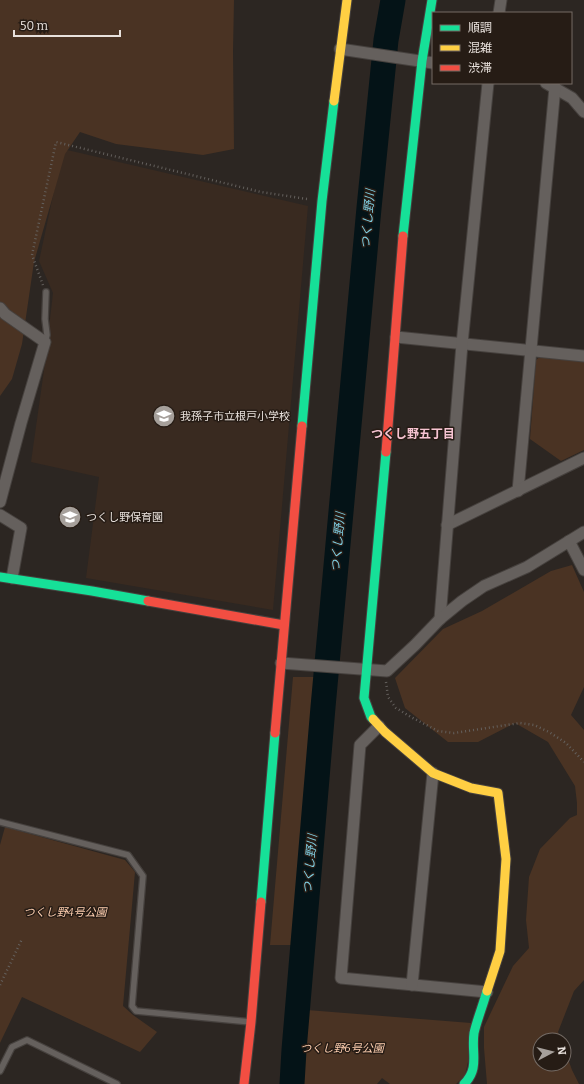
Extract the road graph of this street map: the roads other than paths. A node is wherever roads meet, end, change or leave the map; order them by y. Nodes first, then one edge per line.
1 (347, 0) edge
2 (432, 0) edge
3 (501, 0) edge
4 (499, 12) edge
5 (340, 49) junction
6 (422, 61) junction
7 (432, 63) edge
8 (488, 84) edge
9 (551, 85) edge
10 (584, 112) edge
11 (46, 292) road end
12 (0, 308) edge
13 (396, 337) junction
14 (45, 342) junction
15 (462, 344) junction
16 (531, 351) junction
17 (584, 356) edge
18 (584, 458) edge
19 (518, 491) junction
20 (0, 502) edge
21 (0, 515) edge
22 (448, 525) junction
23 (584, 532) edge
24 (569, 541) junction
25 (584, 570) edge
26 (0, 576) edge
27 (12, 578) junction
28 (440, 619) junction
29 (284, 625) junction
30 (281, 663) junction
31 (367, 670) junction
32 (379, 726) junction
33 (433, 773) junction
34 (0, 822) edge
35 (412, 985) junction
36 (487, 992) junction
37 (251, 1022) junction
38 (0, 1071) edge
39 (117, 1084) edge
40 (244, 1084) edge
41 (464, 1084) edge

1 - 5 street
2 - 6 street
3 - 4 street
5 - 6 street
5 - 29 street
6 - 7 street
6 - 13 street
8 - 15 street
9 - 10 street
9 - 16 street
11 - 14 lane
12 - 14 street
13 - 15 street
13 - 31 street
14 - 20 street
15 - 16 street
15 - 22 street
16 - 17 street
16 - 19 street
18 - 19 street
19 - 22 street
21 - 27 street
22 - 28 street
23 - 24 street
24 - 25 street
24 - 28 street
26 - 27 street
27 - 29 street
28 - 31 street
29 - 30 street
30 - 31 street
30 - 37 street
31 - 32 street
32 - 33 street
32 - 35 street
33 - 35 street
33 - 36 street
34 - 37 lane
35 - 36 street
36 - 41 street
37 - 40 street
38 - 39 lane

